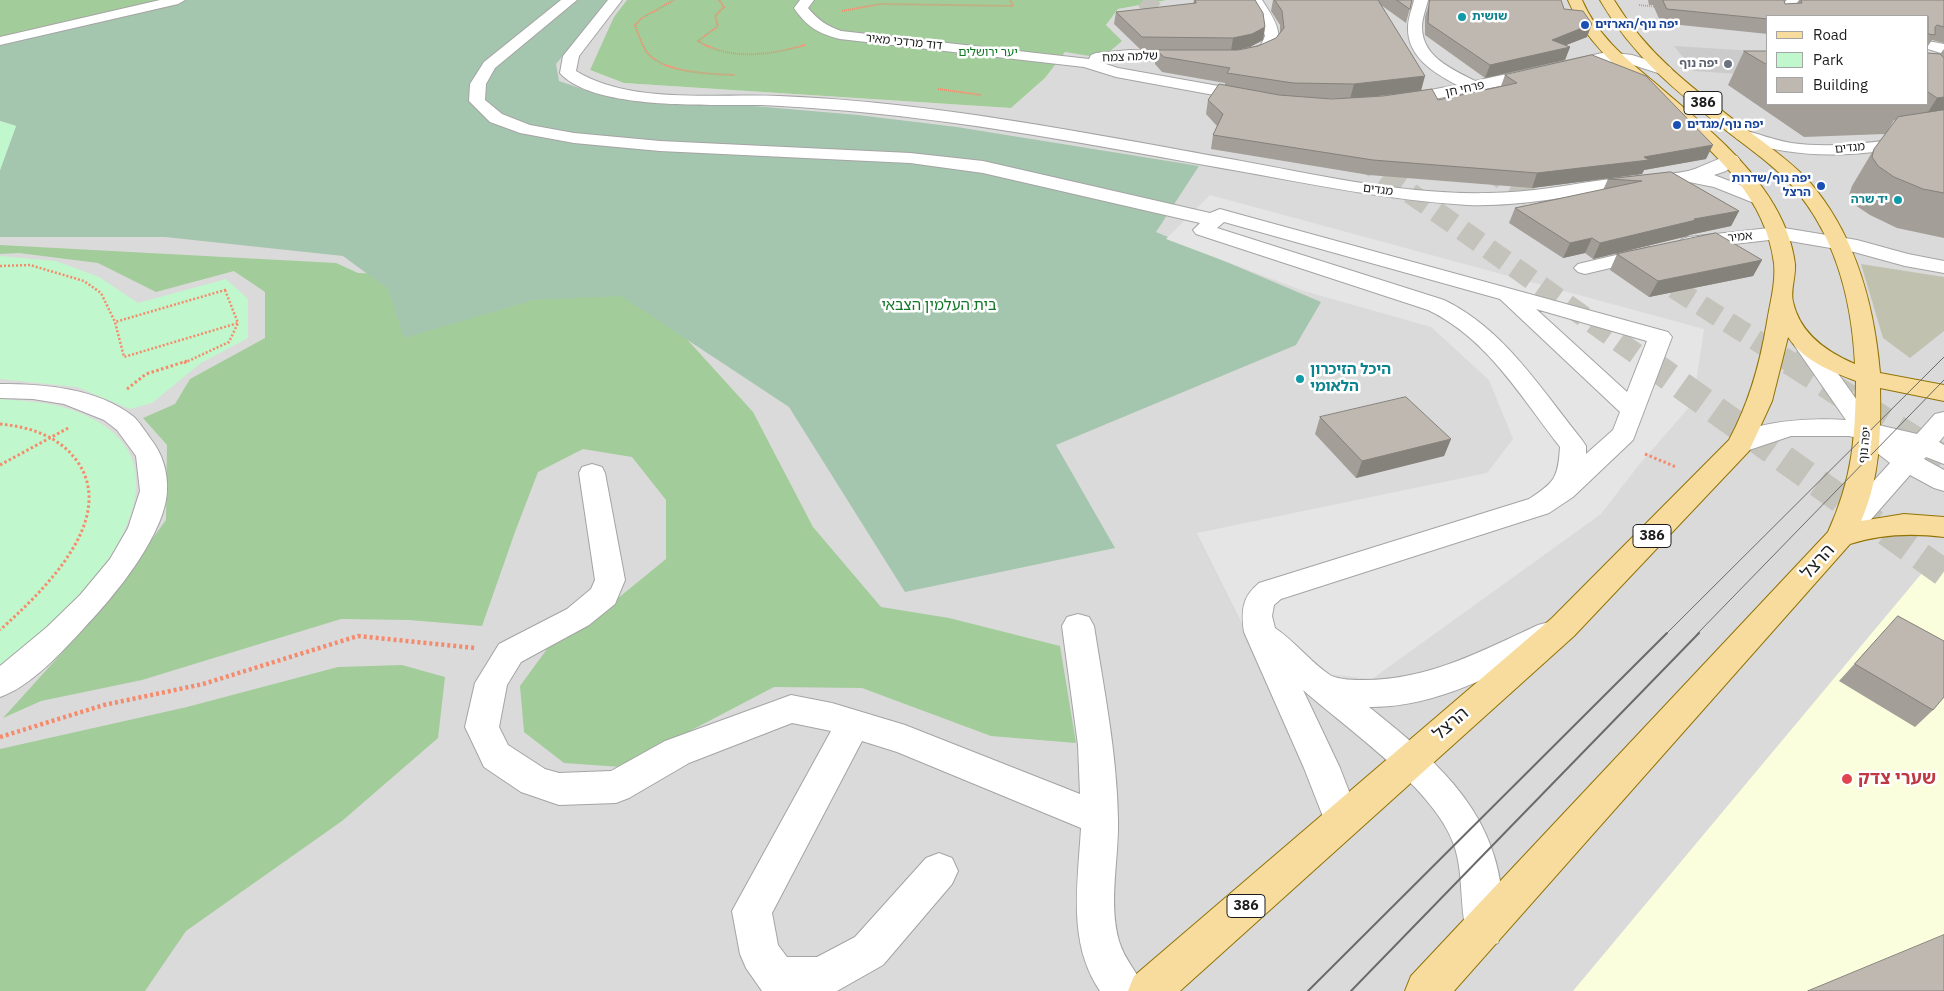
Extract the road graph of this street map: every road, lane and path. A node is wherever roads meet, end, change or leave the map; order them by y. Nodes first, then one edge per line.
1 (178, 0) edge
2 (570, 0) edge
3 (615, 0) edge
4 (674, 0) edge
5 (719, 0) edge
6 (1010, 0) edge
7 (1255, 0) edge
8 (1421, 0) edge
9 (1575, 0) edge
10 (1607, 0) edge
11 (1796, 0) edge
12 (804, 4) edge
13 (1630, 4) dead end
14 (1660, 7) dead end
15 (1786, 15) edge
16 (840, 35) junction
17 (0, 41) edge
18 (1929, 45) edge
19 (1944, 49) edge
20 (1615, 57) junction
21 (1206, 58) edge
22 (1224, 58) edge
23 (1086, 63) junction
24 (1664, 70) junction
25 (737, 75) dead end
26 (1474, 87) junction
27 (931, 88) dead end
28 (983, 95) dead end
29 (1266, 100) edge
30 (1386, 103) edge
31 (1891, 130) edge
32 (1743, 135) junction
33 (1944, 137) edge
34 (1910, 142) junction
35 (1815, 152) junction
36 (1731, 160) junction
37 (1790, 173) junction
38 (1681, 176) junction
39 (1759, 199) junction
40 (1214, 220) junction
41 (1778, 233) junction
42 (1839, 243) junction
43 (0, 266) edge
44 (1586, 268) dead end
45 (1944, 268) edge
46 (1506, 294) junction
47 (1781, 300) junction
48 (115, 322) junction
49 (238, 323) junction
50 (1866, 339) junction
51 (1806, 346) junction
52 (1868, 376) junction
53 (1911, 388) junction
54 (0, 392) edge
55 (1944, 393) edge
56 (102, 410) junction
57 (1633, 410) junction
58 (1944, 414) edge
59 (1944, 420) edge
60 (0, 424) edge
61 (1868, 432) junction
62 (50, 438) junction
63 (1617, 441) junction
64 (1740, 445) junction
65 (1924, 453) edge
66 (0, 465) edge
67 (1681, 470) dead end
68 (592, 473) dead end
69 (1944, 482) edge
70 (1563, 490) junction
71 (1944, 527) edge
72 (1840, 537) junction
73 (1078, 626) dead end
74 (1563, 627) junction
75 (0, 630) edge
76 (1260, 632) junction
77 (510, 653) junction
78 (0, 684) edge
79 (1322, 687) junction
80 (853, 724) junction
81 (0, 737) edge
82 (1408, 761) junction
83 (1100, 819) junction
84 (1342, 820) junction
85 (939, 871) dead end
86 (1484, 929) junction
87 (1125, 991) edge
88 (1149, 991) edge
89 (1426, 991) edge

1 - 17 street
2 - 40 street
3 - 38 street, מגדים
4 - 25 path
5 - 16 path
6 - 12 path
7 - 22 street
8 - 26 street
9 - 20 main road, 386
10 - 24 main road, יפה נוף / 386
11 - 15 street
12 - 16 street, דוד מרדכי מאיר
13 - 14 path
16 - 23 street, דוד מרדכי מאיר
18 - 19 street
20 - 24 street, פרחי חן
20 - 26 street, פרחי חן
20 - 36 main road, 386
21 - 23 street, שלמה צמח
23 - 29 street
24 - 32 main road, יפה נוף / 386
26 - 30 street, פרחי חן
27 - 28 path
31 - 34 street
32 - 35 street, מגדים
32 - 37 main road, יפה נוף / 386
33 - 34 street, מגדים
34 - 35 street, מגדים
35 - 37 street, מגדים
36 - 38 street, מגדים
36 - 39 main road, 386
37 - 42 main road, יפה נוף / 386
38 - 39 street, מגדים
39 - 41 main road, 386
40 - 46 street
40 - 70 street
41 - 42 street, אמיר
41 - 44 street, אמיר
41 - 47 main road, 386
42 - 45 street, אמיר
42 - 50 main road, יפה נוף / 386
43 - 48 path
46 - 57 street
46 - 57 street
47 - 51 main road
47 - 64 main road, 386
48 - 49 path
48 - 49 path
49 - 56 path
50 - 52 main road, יפה נוף / 386
50 - 53 main road
51 - 52 main road
51 - 61 street
52 - 53 main road
52 - 61 main road, יפה נוף / 386
53 - 55 main road
53 - 58 main road
54 - 56 street
56 - 62 path
56 - 78 street
57 - 63 street
59 - 65 street, הרצל
60 - 62 path
61 - 64 street
61 - 65 street
61 - 72 main road, יפה נוף / 386
62 - 66 path
62 - 75 path
63 - 67 path
63 - 70 street
64 - 74 main road, הרצל / 386
65 - 69 street
65 - 72 street, הרצל
68 - 77 street
70 - 76 street
71 - 72 main road
72 - 86 main road, הרצל / 386
73 - 83 street
74 - 79 street
74 - 82 main road, הרצל / 386
76 - 79 street
76 - 84 street
77 - 80 street
77 - 81 path
79 - 82 street
80 - 83 street
80 - 85 street
82 - 84 main road, הרצל / 386
82 - 86 street
83 - 87 street
84 - 88 main road, הרצל / 386
86 - 89 main road, הרצל / 386

